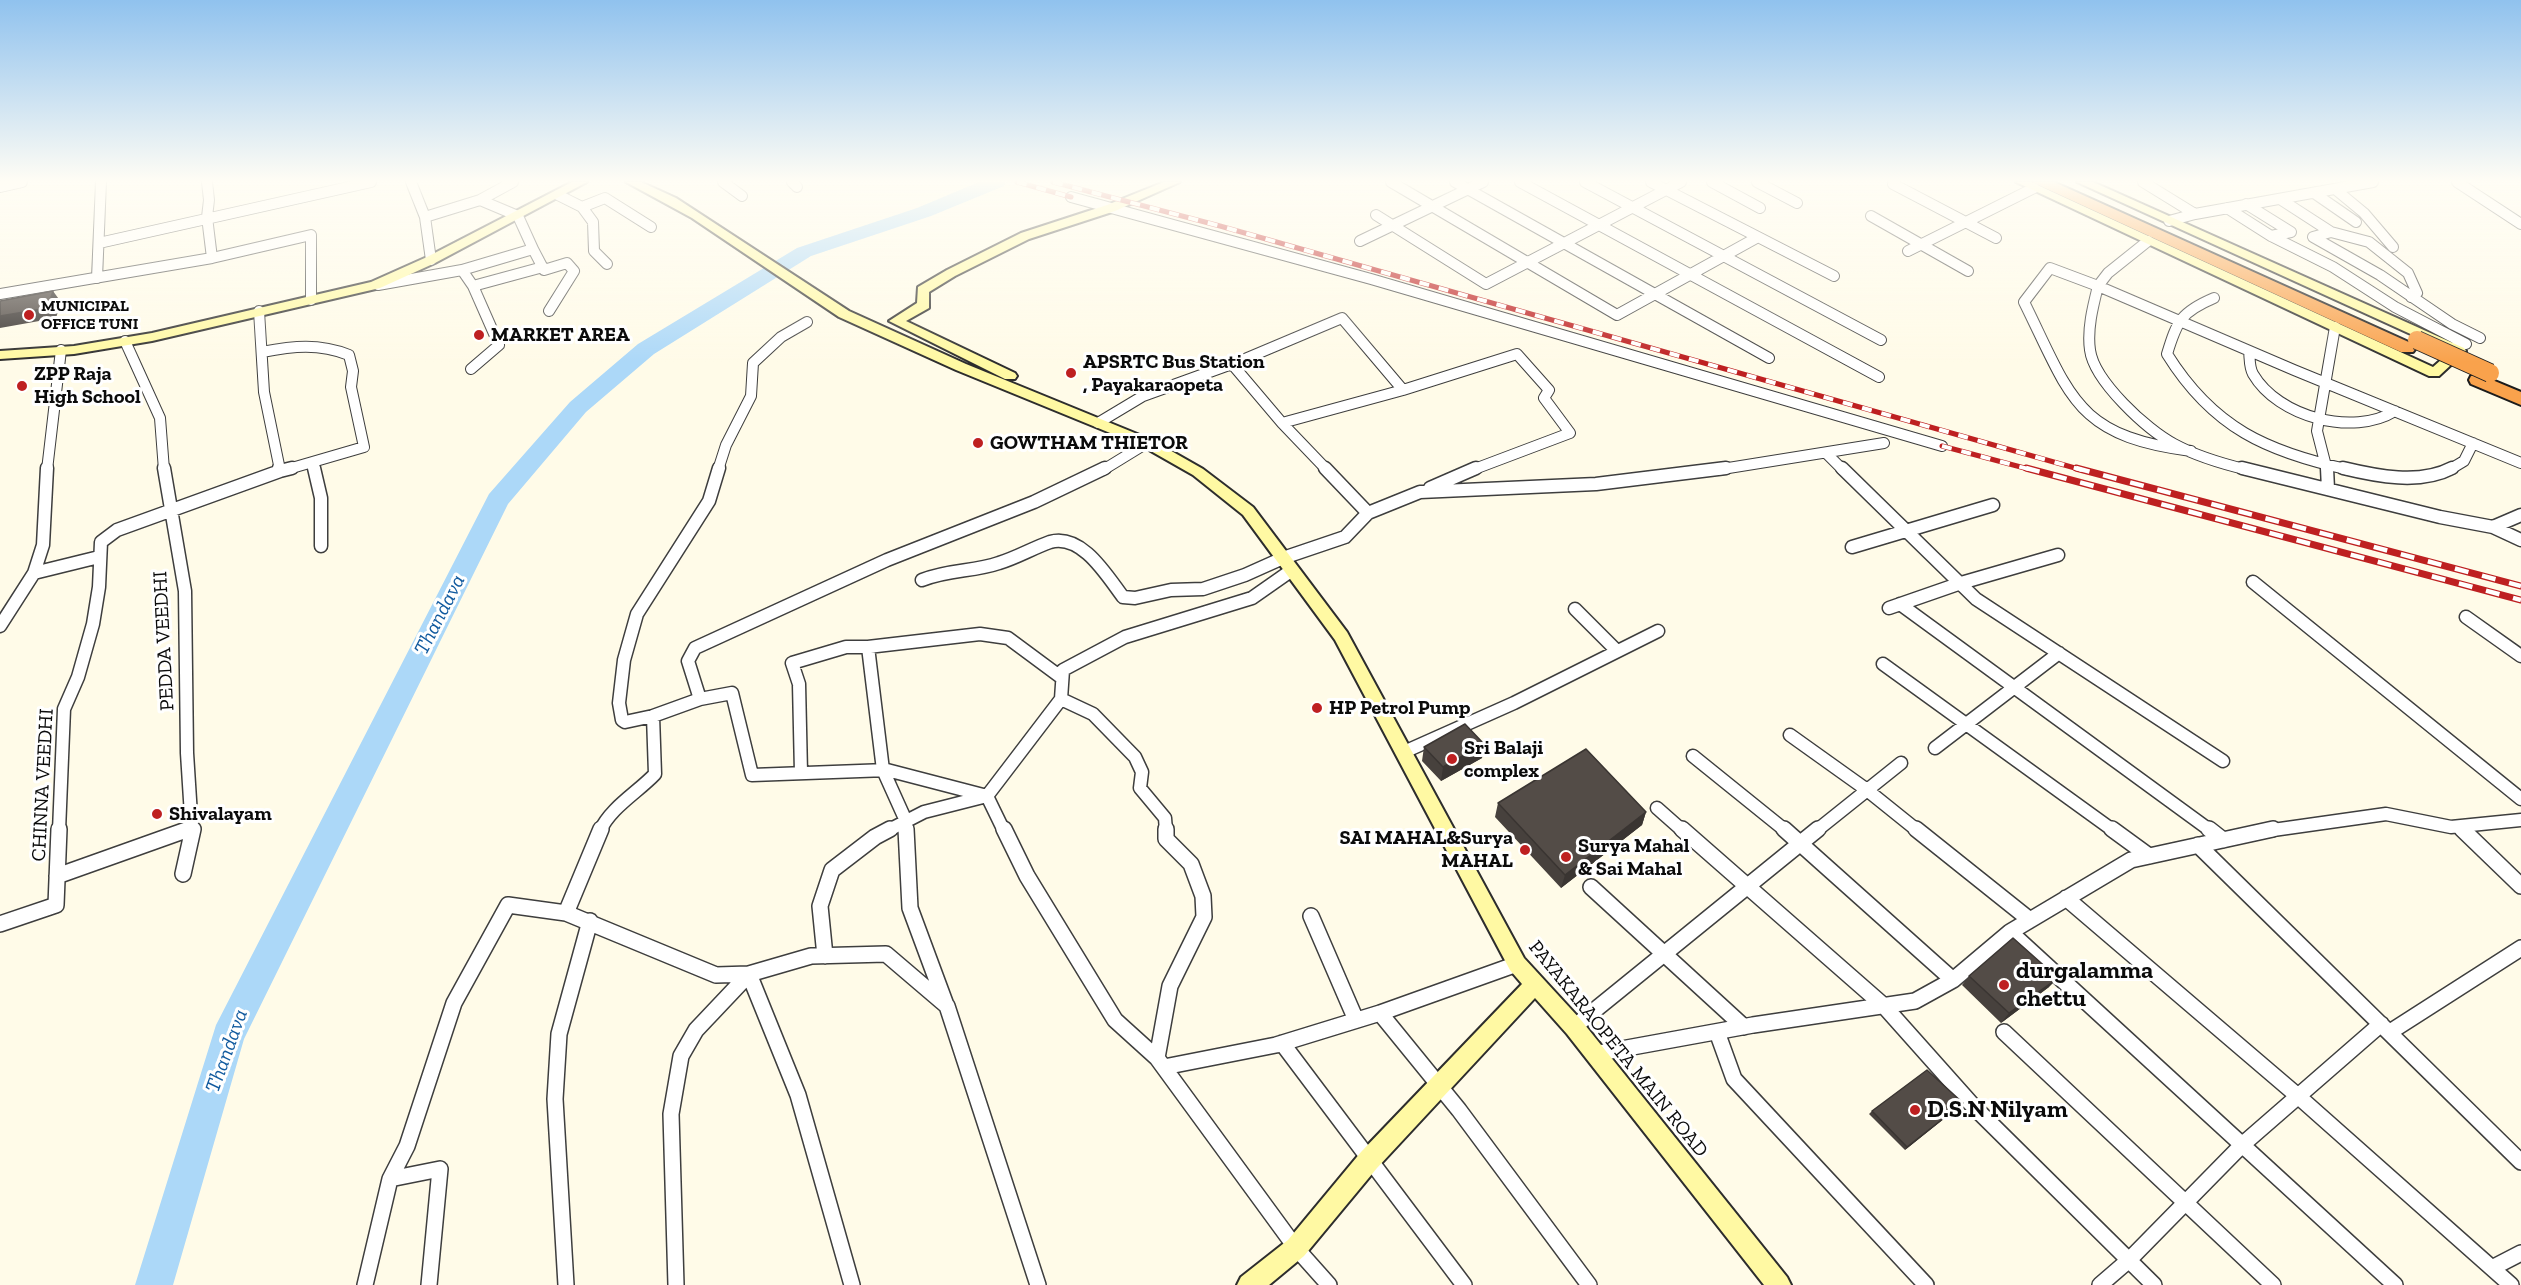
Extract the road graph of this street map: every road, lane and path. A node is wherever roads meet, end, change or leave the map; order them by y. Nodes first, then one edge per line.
1 (103, 242) edge
2 (210, 242) edge
3 (281, 242) edge
4 (311, 242) edge
5 (428, 242) edge
6 (467, 242) edge
7 (530, 242) edge
8 (594, 242) edge
9 (737, 242) edge
10 (1013, 242) edge
11 (1235, 242) edge
12 (1419, 242) edge
13 (1492, 242) edge
14 (1630, 242) edge
15 (1698, 242) edge
16 (1749, 242) edge
17 (1768, 242) edge
18 (1917, 242) edge
19 (1928, 242) edge
20 (2147, 242) edge
21 (2150, 242) edge
22 (2171, 242) edge
23 (2193, 242) edge
24 (2216, 242) edge
25 (2283, 242) edge
26 (2322, 242) edge
27 (2369, 242) edge
28 (2389, 242) edge
29 (99, 243) joint
30 (1563, 243) joint
31 (1922, 245) junction
32 (2393, 247) dead end
33 (533, 249) junction
34 (1908, 252) dead end
35 (1724, 256) junction
36 (212, 258) junction
37 (431, 260) junction
38 (1527, 262) junction
39 (607, 264) dead end
40 (543, 267) junction
41 (462, 270) junction
42 (1968, 271) dead end
43 (1690, 275) junction
44 (1834, 276) dead end
45 (97, 278) junction
46 (375, 285) junction
47 (473, 286) junction
48 (2098, 286) junction
49 (0, 294) edge
50 (1655, 294) junction
51 (2411, 297) junction
52 (2214, 298) dead end
53 (311, 300) junction
54 (259, 311) junction
55 (549, 311) dead end
56 (2177, 320) junction
57 (807, 322) dead end
58 (2335, 327) junction
59 (2480, 338) dead end
60 (1881, 340) dead end
61 (125, 341) junction
62 (2412, 344) junction
63 (2454, 347) junction
64 (62, 350) junction
65 (2250, 351) junction
66 (262, 352) junction
67 (0, 355) edge
68 (1769, 358) dead end
69 (1232, 364) junction
70 (471, 369) dead end
71 (2484, 376) junction
72 (1879, 377) dead end
73 (2324, 382) junction
74 (1007, 386) junction
75 (2521, 387) edge
76 (1403, 390) junction
77 (2521, 399) edge
78 (2396, 411) junction
79 (2320, 420) junction
80 (1098, 423) junction
81 (1282, 423) junction
82 (1147, 443) junction
83 (1884, 443) dead end
84 (2473, 443) junction
85 (1942, 446) dead end
86 (2191, 451) junction
87 (1826, 453) junction
88 (2521, 463) edge
89 (313, 464) junction
90 (2327, 465) junction
91 (280, 471) junction
92 (2328, 489) junction
93 (1420, 492) junction
94 (1993, 505) dead end
95 (171, 510) junction
96 (1368, 513) junction
97 (2521, 514) edge
98 (2493, 527) junction
99 (1906, 530) junction
100 (2521, 540) edge
101 (321, 546) dead end
102 (1852, 547) dead end
103 (2058, 555) dead end
104 (99, 557) junction
105 (1287, 564) junction
106 (34, 573) junction
107 (921, 580) dead end
108 (2253, 582) dead end
109 (1961, 583) junction
110 (1575, 609) dead end
111 (2466, 617) dead end
112 (0, 626) edge
113 (1658, 631) dead end
114 (868, 647) junction
115 (1617, 651) junction
116 (2059, 653) junction
117 (2521, 656) edge
118 (1883, 664) dead end
119 (1062, 678) junction
120 (2013, 688) junction
121 (700, 699) junction
122 (1061, 699) junction
123 (653, 716) junction
124 (1966, 724) junction
125 (1790, 735) dead end
126 (1935, 748) dead end
127 (1404, 752) junction
128 (1693, 756) dead end
129 (2223, 761) dead end
130 (1901, 763) dead end
131 (883, 770) junction
132 (801, 773) junction
133 (1867, 790) junction
134 (987, 796) junction
135 (2521, 799) edge
136 (1657, 808) dead end
137 (2521, 820) edge
138 (906, 821) junction
139 (2459, 827) junction
140 (193, 828) junction
141 (2223, 840) junction
142 (1801, 843) junction
143 (2198, 845) junction
144 (2149, 856) junction
145 (183, 874) dead end
146 (57, 876) junction
147 (2521, 886) edge
148 (1592, 887) dead end
149 (1746, 887) junction
150 (2066, 898) junction
151 (566, 913) junction
152 (1311, 916) dead end
153 (2030, 920) junction
154 (590, 921) junction
155 (0, 924) edge
156 (2010, 932) junction
157 (2521, 948) edge
158 (1664, 952) junction
159 (825, 956) junction
160 (1517, 964) junction
161 (749, 974) junction
162 (1953, 980) junction
163 (1534, 985) junction
164 (947, 1006) junction
165 (1884, 1006) junction
166 (1380, 1013) junction
167 (1356, 1020) junction
168 (1574, 1027) junction
169 (1744, 1027) junction
170 (2386, 1028) junction
171 (1717, 1032) junction
172 (2004, 1032) dead end
173 (1282, 1043) junction
174 (1594, 1054) junction
175 (1161, 1062) junction
176 (1438, 1085) junction
177 (2299, 1097) junction
178 (2242, 1145) junction
179 (1370, 1160) junction
180 (2521, 1162) edge
181 (390, 1179) junction
182 (2186, 1202) junction
183 (1296, 1248) junction
184 (2521, 1253) edge
185 (2129, 1260) junction
186 (2492, 1268) junction
187 (365, 1285) edge
188 (429, 1285) edge
189 (566, 1285) edge
190 (676, 1285) edge
191 (852, 1285) edge
192 (1038, 1285) edge
193 (1249, 1285) edge
194 (1329, 1285) edge
195 (1464, 1285) edge
196 (1589, 1285) edge
197 (1779, 1285) edge
198 (1926, 1285) edge
199 (2100, 1285) edge
200 (2154, 1285) edge
201 (2273, 1285) edge
202 (2395, 1285) edge
203 (2511, 1285) edge

1 - 29 street
2 - 36 street
3 - 36 street
4 - 53 street
5 - 37 street
6 - 37 street
7 - 33 street
8 - 39 street
9 - 74 street, PAYAKARAOPETA MAIN ROAD
10 - 74 street
11 - 85 street
12 - 38 street
13 - 38 street
14 - 43 street
15 - 35 street
16 - 35 street
17 - 44 street
18 - 31 street
19 - 31 street
20 - 48 street
21 - 58 street
22 - 62 highway
23 - 62 highway
24 - 63 street
25 - 63 street
26 - 51 street
27 - 51 street
28 - 32 street
29 - 45 street
30 - 38 street
30 - 50 street
31 - 34 street
31 - 42 street
33 - 40 street
33 - 41 street
35 - 43 street
35 - 60 street
36 - 45 street
37 - 46 street
38 - 50 street
40 - 47 street
40 - 55 street
41 - 46 street
41 - 47 street
43 - 50 street
43 - 72 street
45 - 49 street
46 - 53 street
47 - 70 street
48 - 56 street
48 - 86 street
48 - 86 street
50 - 68 street
51 - 59 street
52 - 56 street
53 - 54 street
54 - 61 street
54 - 66 street
56 - 65 street
56 - 90 street
57 - 123 street
58 - 63 street
58 - 73 street
61 - 64 street
61 - 95 street, PEDDA VEEDHI
62 - 71 highway
64 - 67 street
64 - 106 street
65 - 73 street
65 - 79 street
66 - 89 street
66 - 91 street
69 - 76 street
69 - 80 street
69 - 81 street
71 - 75 highway
71 - 77 highway
73 - 78 street
73 - 79 street
74 - 80 street, PAYAKARAOPETA MAIN ROAD
76 - 81 street
76 - 93 street
78 - 79 street
78 - 84 street
79 - 90 street
80 - 82 street, PAYAKARAOPETA MAIN ROAD
81 - 96 street
82 - 105 street, PAYAKARAOPETA MAIN ROAD
82 - 121 street
83 - 87 street
84 - 88 street
84 - 90 street
86 - 92 street
87 - 93 street
87 - 99 street
89 - 91 street
89 - 101 street
90 - 92 street
91 - 95 street
92 - 98 street
93 - 96 street
94 - 99 street
95 - 104 street
95 - 140 street, PEDDA VEEDHI
96 - 105 street
97 - 98 street
98 - 100 street
99 - 102 street
99 - 109 street
103 - 109 street
104 - 106 street
104 - 146 street, CHINNA VEEDHI
105 - 107 street
105 - 119 street
105 - 127 street, PAYAKARAOPETA MAIN ROAD
106 - 112 street
108 - 135 street
109 - 116 street
109 - 120 street
110 - 115 street
111 - 117 street
113 - 115 street
114 - 119 street
114 - 131 street
114 - 132 street
115 - 127 street
116 - 120 street
116 - 129 street
118 - 124 street
119 - 122 street
120 - 124 street
120 - 141 street
121 - 123 street
121 - 132 street
122 - 134 street
122 - 175 street
123 - 151 street
124 - 126 street
124 - 144 street
125 - 133 street
127 - 160 street, PAYAKARAOPETA MAIN ROAD
128 - 142 street
130 - 133 street
131 - 132 street
131 - 134 street
131 - 138 street
133 - 142 street
133 - 153 street
134 - 138 street
134 - 175 street
136 - 149 street
137 - 139 street
138 - 159 street
138 - 164 street
139 - 141 street
139 - 147 street
140 - 145 street, PEDDA VEEDHI
140 - 146 street
141 - 143 street
142 - 149 street
142 - 162 street
143 - 144 street
143 - 170 street
144 - 150 street
146 - 155 street, CHINNA VEEDHI
148 - 158 street
149 - 158 street
149 - 165 street
150 - 153 street
150 - 177 street
151 - 154 street
151 - 181 street
152 - 167 street
153 - 156 street
154 - 161 street
154 - 189 street
156 - 162 street
156 - 178 street
157 - 170 street
158 - 168 street
158 - 169 street
159 - 161 street
159 - 164 street
160 - 163 street, PAYAKARAOPETA MAIN ROAD
160 - 166 street
161 - 190 street
161 - 191 street
162 - 165 street
163 - 168 street, PAYAKARAOPETA MAIN ROAD
163 - 176 street
164 - 192 street
165 - 169 street
165 - 185 street
166 - 167 street
166 - 176 street
167 - 173 street
168 - 174 street, PAYAKARAOPETA MAIN ROAD
169 - 171 street
170 - 177 street
170 - 180 street
171 - 174 street
171 - 198 street
172 - 182 street
173 - 175 street
173 - 179 street
174 - 197 street, PAYAKARAOPETA MAIN ROAD
175 - 183 street
176 - 179 street
176 - 196 street
177 - 178 street
177 - 186 street
178 - 182 street
178 - 202 street
179 - 183 street
179 - 195 street
181 - 187 street
181 - 188 street
182 - 185 street
182 - 201 street
183 - 193 street
183 - 194 street
184 - 186 street
185 - 199 street
185 - 200 street
186 - 203 street

